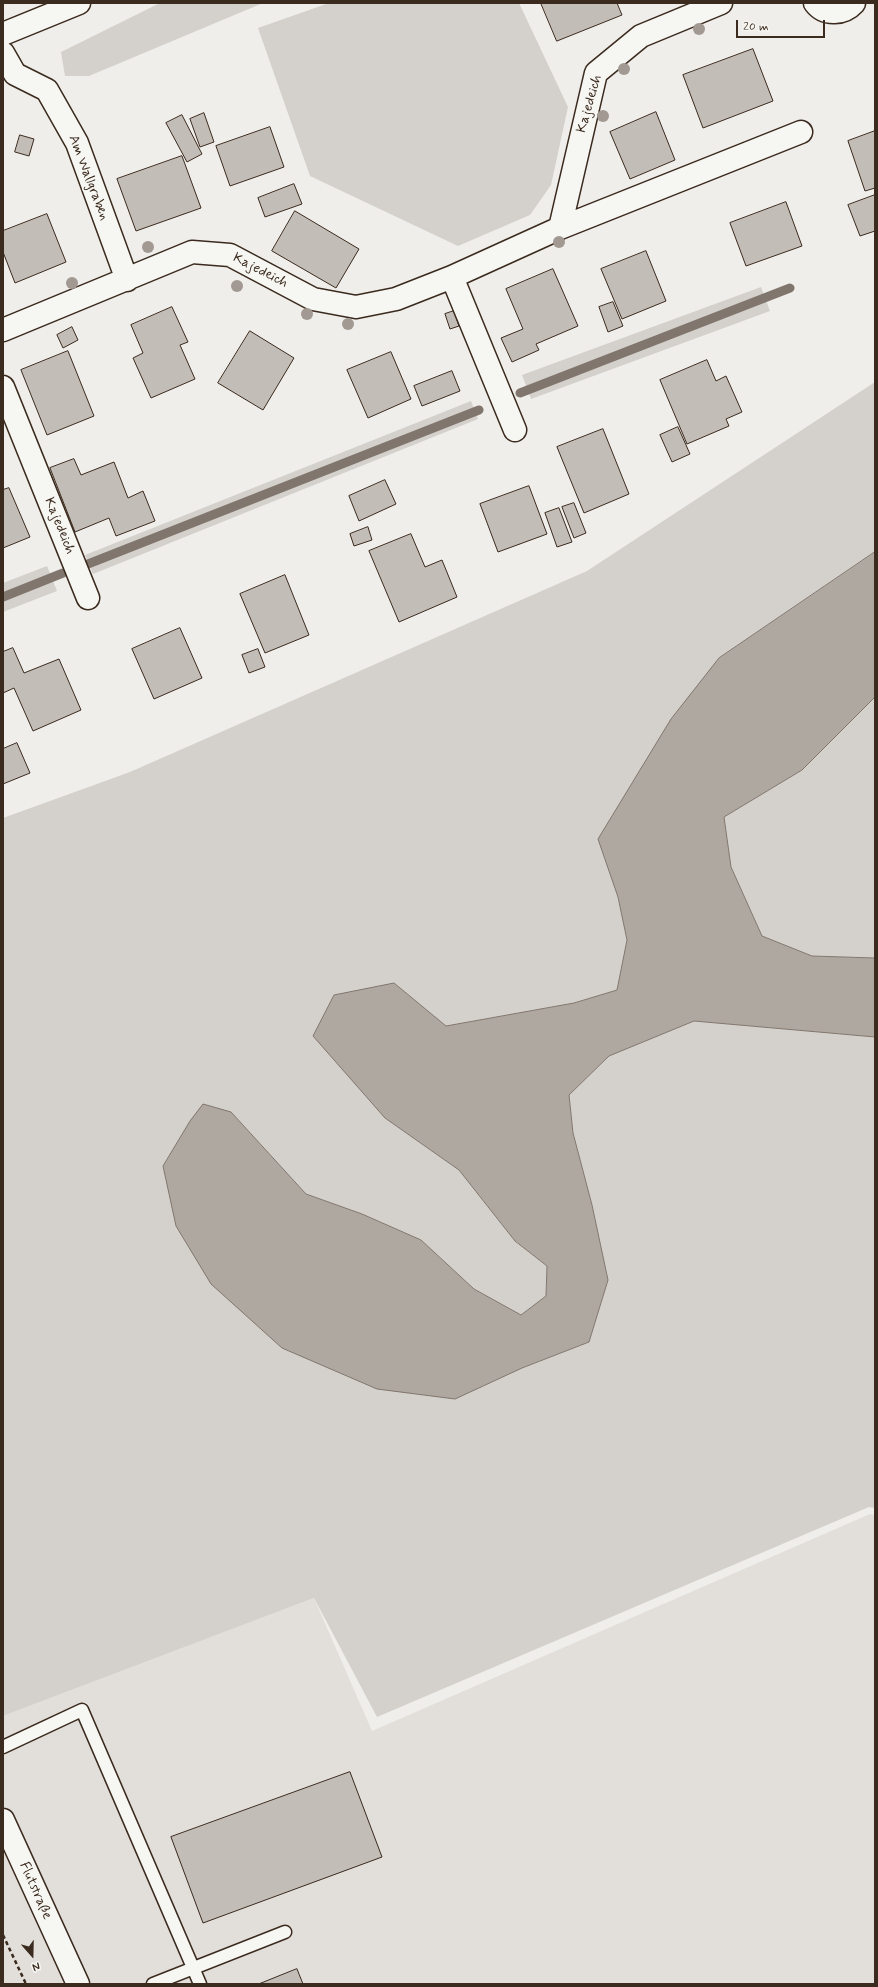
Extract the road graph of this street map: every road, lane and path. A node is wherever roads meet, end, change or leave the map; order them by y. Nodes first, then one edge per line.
1 (79, 3) edge
2 (721, 3) edge
3 (815, 3) edge
4 (854, 3) edge
5 (3, 34) edge
6 (3, 53) edge
7 (801, 132) dead end
8 (560, 228) junction
9 (452, 277) junction
10 (127, 280) junction
11 (3, 330) edge
12 (3, 387) edge
13 (515, 430) dead end
14 (88, 598) dead end
15 (3, 1747) edge
16 (3, 1820) edge
17 (285, 1932) dead end
18 (3, 1935) edge
19 (193, 1968) junction
20 (26, 1984) edge
21 (78, 1984) edge
22 (153, 1984) edge
23 (200, 1984) edge

1 - 5 street
2 - 8 street, Kajedeich
3 - 4 street
6 - 10 street, Am Wallgraben
7 - 8 street, Kajedeich
8 - 9 street, Kajedeich
9 - 10 street, Kajedeich
9 - 13 street
10 - 11 street, Kajedeich
12 - 14 street, Kajedeich
15 - 19 lane
16 - 21 street, Flutstraße
17 - 19 lane
18 - 20 path
19 - 22 lane
19 - 23 lane

